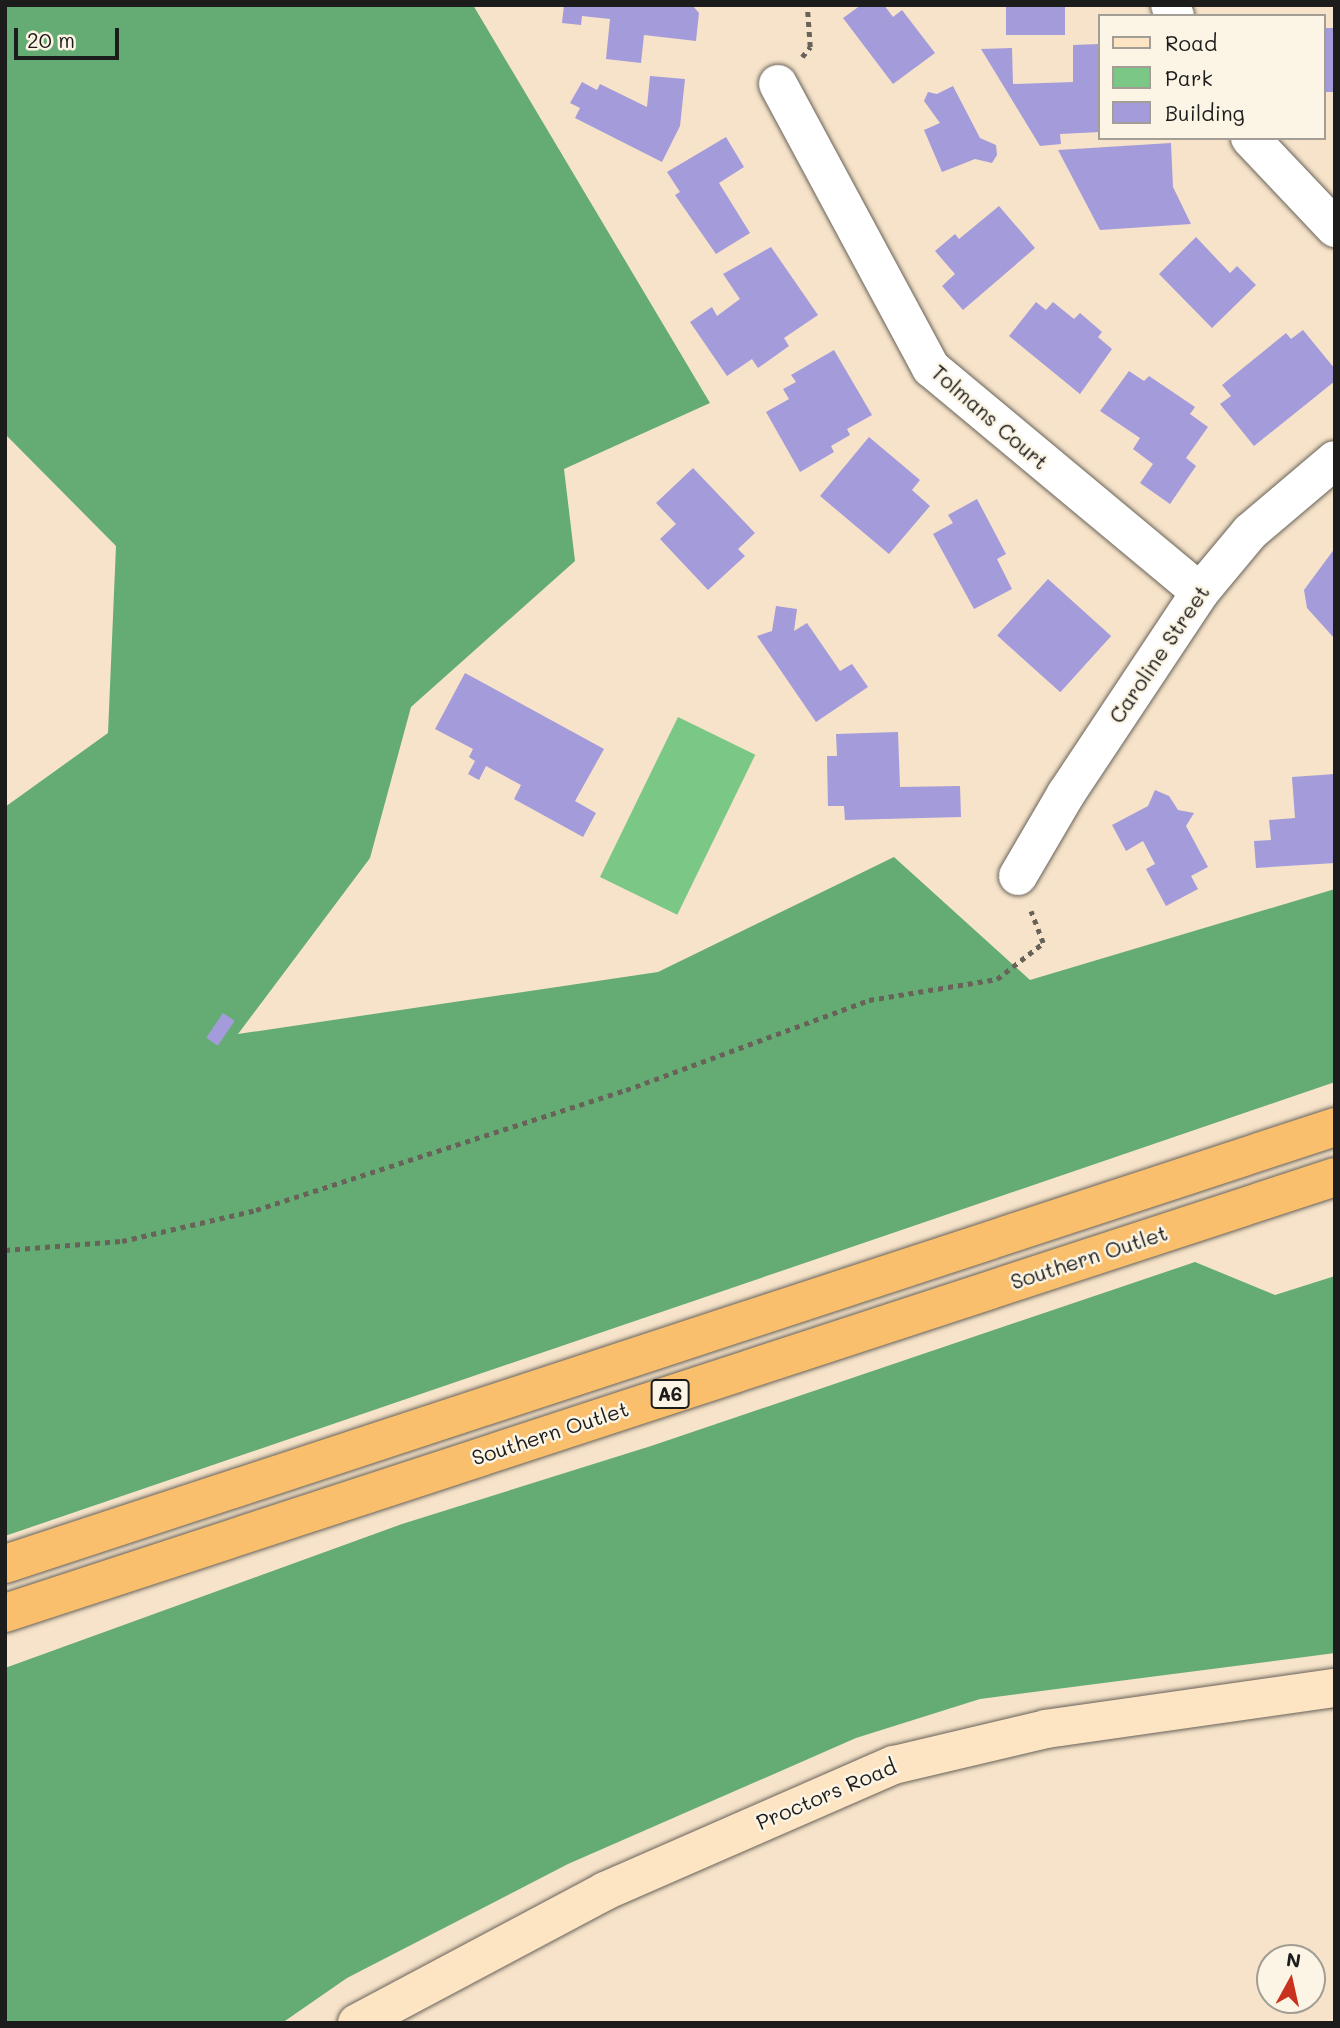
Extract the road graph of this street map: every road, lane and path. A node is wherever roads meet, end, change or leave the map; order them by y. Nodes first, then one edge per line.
1 (807, 5) edge
2 (810, 47) dead end
3 (778, 84) dead end
4 (1252, 140) edge
5 (1335, 228) edge
6 (1335, 460) edge
7 (1200, 592) junction
8 (1018, 877) joint
9 (1335, 1128) edge
10 (1335, 1177) edge
11 (5, 1250) edge
12 (5, 1563) edge
13 (5, 1613) edge
14 (1335, 1688) edge
15 (357, 2023) edge

1 - 2 path
3 - 7 street, Tolmans Court
4 - 5 street
6 - 7 street, Caroline Street
7 - 8 street, Caroline Street
8 - 11 path
9 - 12 highway, A6
10 - 13 highway, Southern Outlet / A6
14 - 15 street, Proctors Road

